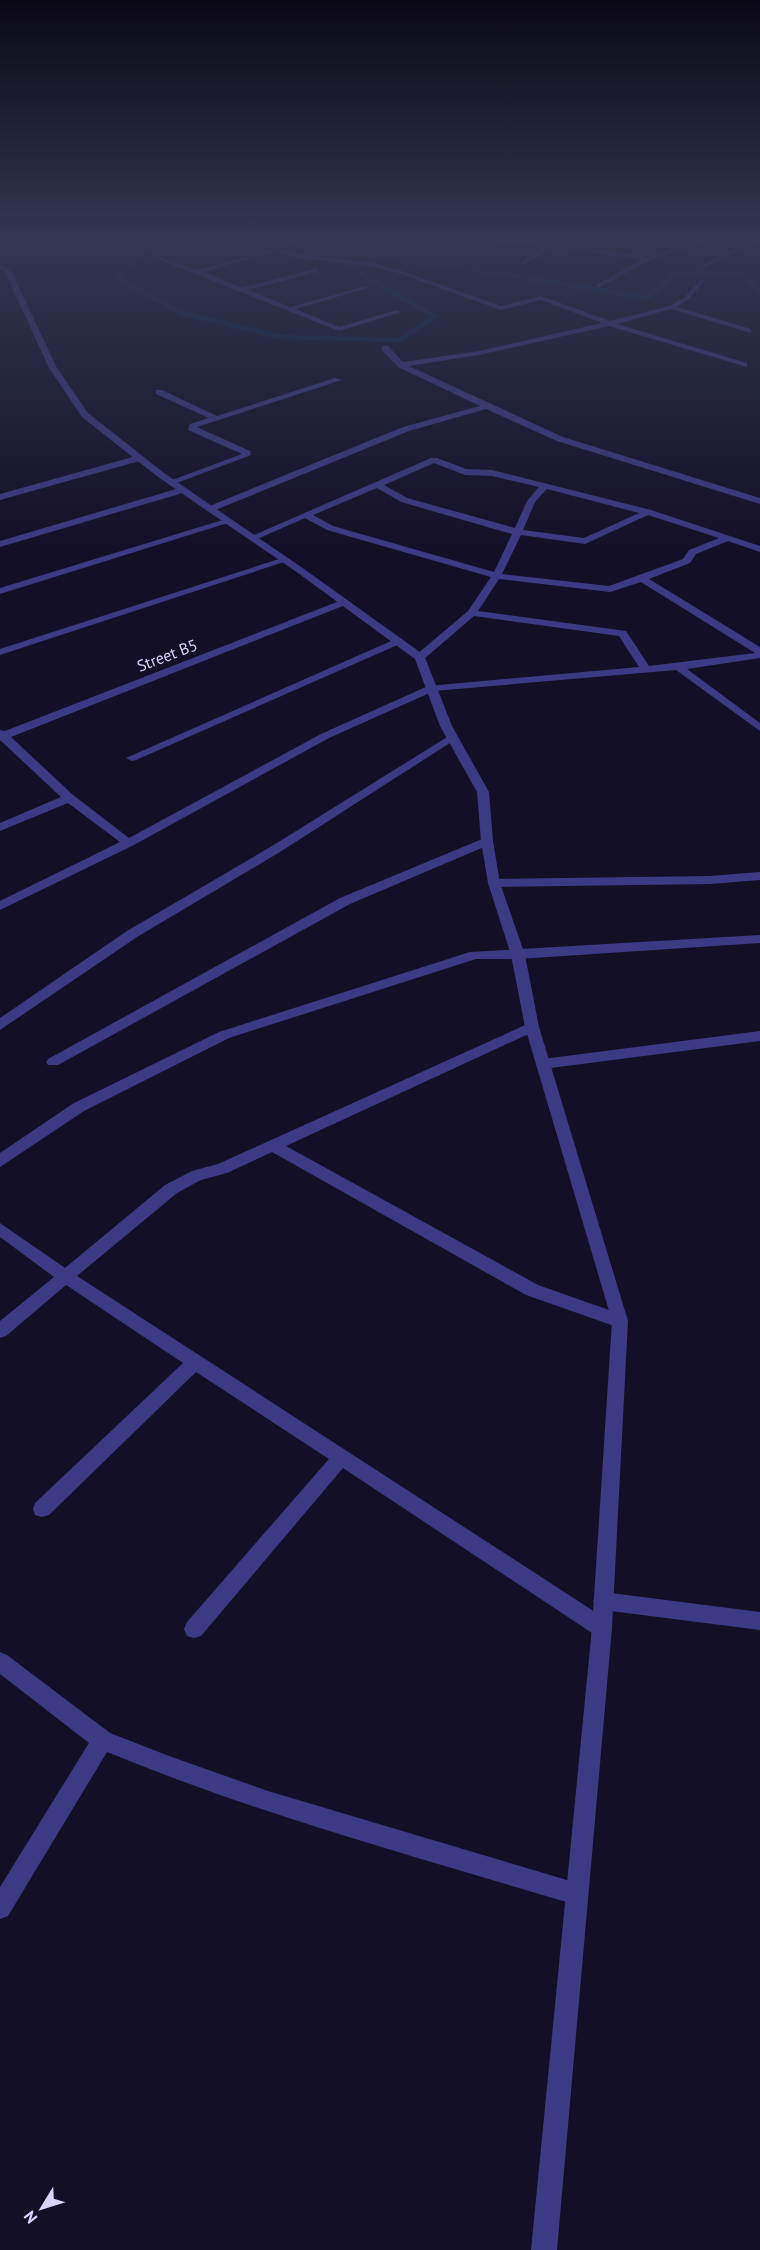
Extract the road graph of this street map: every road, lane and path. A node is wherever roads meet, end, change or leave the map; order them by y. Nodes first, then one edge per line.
1 (40, 341) edge
2 (531, 341) edge
3 (666, 341) edge
4 (385, 348) dead end
5 (401, 365) junction
6 (744, 365) dead end
7 (338, 380) dead end
8 (159, 392) dead end
9 (487, 406) junction
10 (217, 419) junction
11 (140, 458) junction
12 (377, 484) junction
13 (545, 485) junction
14 (177, 486) junction
15 (0, 497) edge
16 (760, 501) edge
17 (210, 509) junction
18 (648, 512) junction
19 (306, 515) junction
20 (229, 521) junction
21 (517, 532) junction
22 (252, 538) junction
23 (728, 538) junction
24 (0, 544) edge
25 (760, 549) edge
26 (285, 560) junction
27 (497, 576) junction
28 (642, 579) junction
29 (0, 591) edge
30 (345, 602) junction
31 (472, 613) junction
32 (398, 641) junction
33 (0, 652) edge
34 (760, 653) edge
35 (420, 657) junction
36 (678, 667) junction
37 (645, 669) junction
38 (432, 688) junction
39 (760, 728) edge
40 (1, 735) edge
41 (452, 737) junction
42 (132, 758) dead end
43 (69, 798) junction
44 (0, 827) edge
45 (487, 841) junction
46 (128, 843) junction
47 (760, 876) edge
48 (494, 883) junction
49 (0, 906) edge
50 (760, 939) edge
51 (518, 955) junction
52 (0, 1025) edge
53 (532, 1027) junction
54 (760, 1036) edge
55 (53, 1062) dead end
56 (543, 1064) junction
57 (273, 1146) junction
58 (0, 1161) edge
59 (0, 1229) edge
60 (66, 1277) junction
61 (620, 1321) junction
62 (0, 1331) edge
63 (195, 1362) junction
64 (341, 1458) junction
65 (42, 1509) dead end
66 (603, 1601) junction
67 (760, 1621) edge
68 (602, 1628) junction
69 (194, 1629) dead end
70 (0, 1662) edge
71 (103, 1740) junction
72 (577, 1894) junction
73 (0, 1908) edge
74 (544, 2250) edge

1 - 11 street
2 - 5 street
3 - 6 street
4 - 5 street
5 - 9 street
7 - 10 street
8 - 10 street
9 - 16 street
9 - 17 street
10 - 14 street
11 - 14 street
11 - 15 street
12 - 13 street
12 - 19 street
12 - 21 street
13 - 18 street
13 - 21 street
14 - 17 street
14 - 24 street
17 - 20 street
18 - 21 street
18 - 23 street
19 - 22 street
19 - 27 street
20 - 22 street
20 - 29 street
21 - 27 street
22 - 26 street
23 - 25 street
23 - 28 street
26 - 30 street
26 - 33 street
27 - 28 street
27 - 31 street
28 - 34 street
30 - 32 street
30 - 40 street, Street B5
31 - 35 street
31 - 37 street
32 - 35 street
32 - 42 street
34 - 36 street
35 - 38 street
36 - 37 street
36 - 39 street
37 - 38 street
38 - 41 street
38 - 46 street
40 - 43 street
41 - 45 street
41 - 52 street
43 - 44 street
43 - 46 street
45 - 48 street
45 - 55 street
46 - 49 street
47 - 48 street
48 - 51 street
50 - 51 street
51 - 53 street
51 - 58 street
53 - 56 street
53 - 57 street
54 - 56 street
56 - 61 street
57 - 60 street
57 - 61 street
59 - 60 street
60 - 62 street
60 - 63 street
61 - 66 street
63 - 64 street
63 - 65 street
64 - 68 street
64 - 69 street
66 - 67 street
66 - 68 street
68 - 72 street
70 - 71 street
71 - 72 street
71 - 73 street
72 - 74 street

